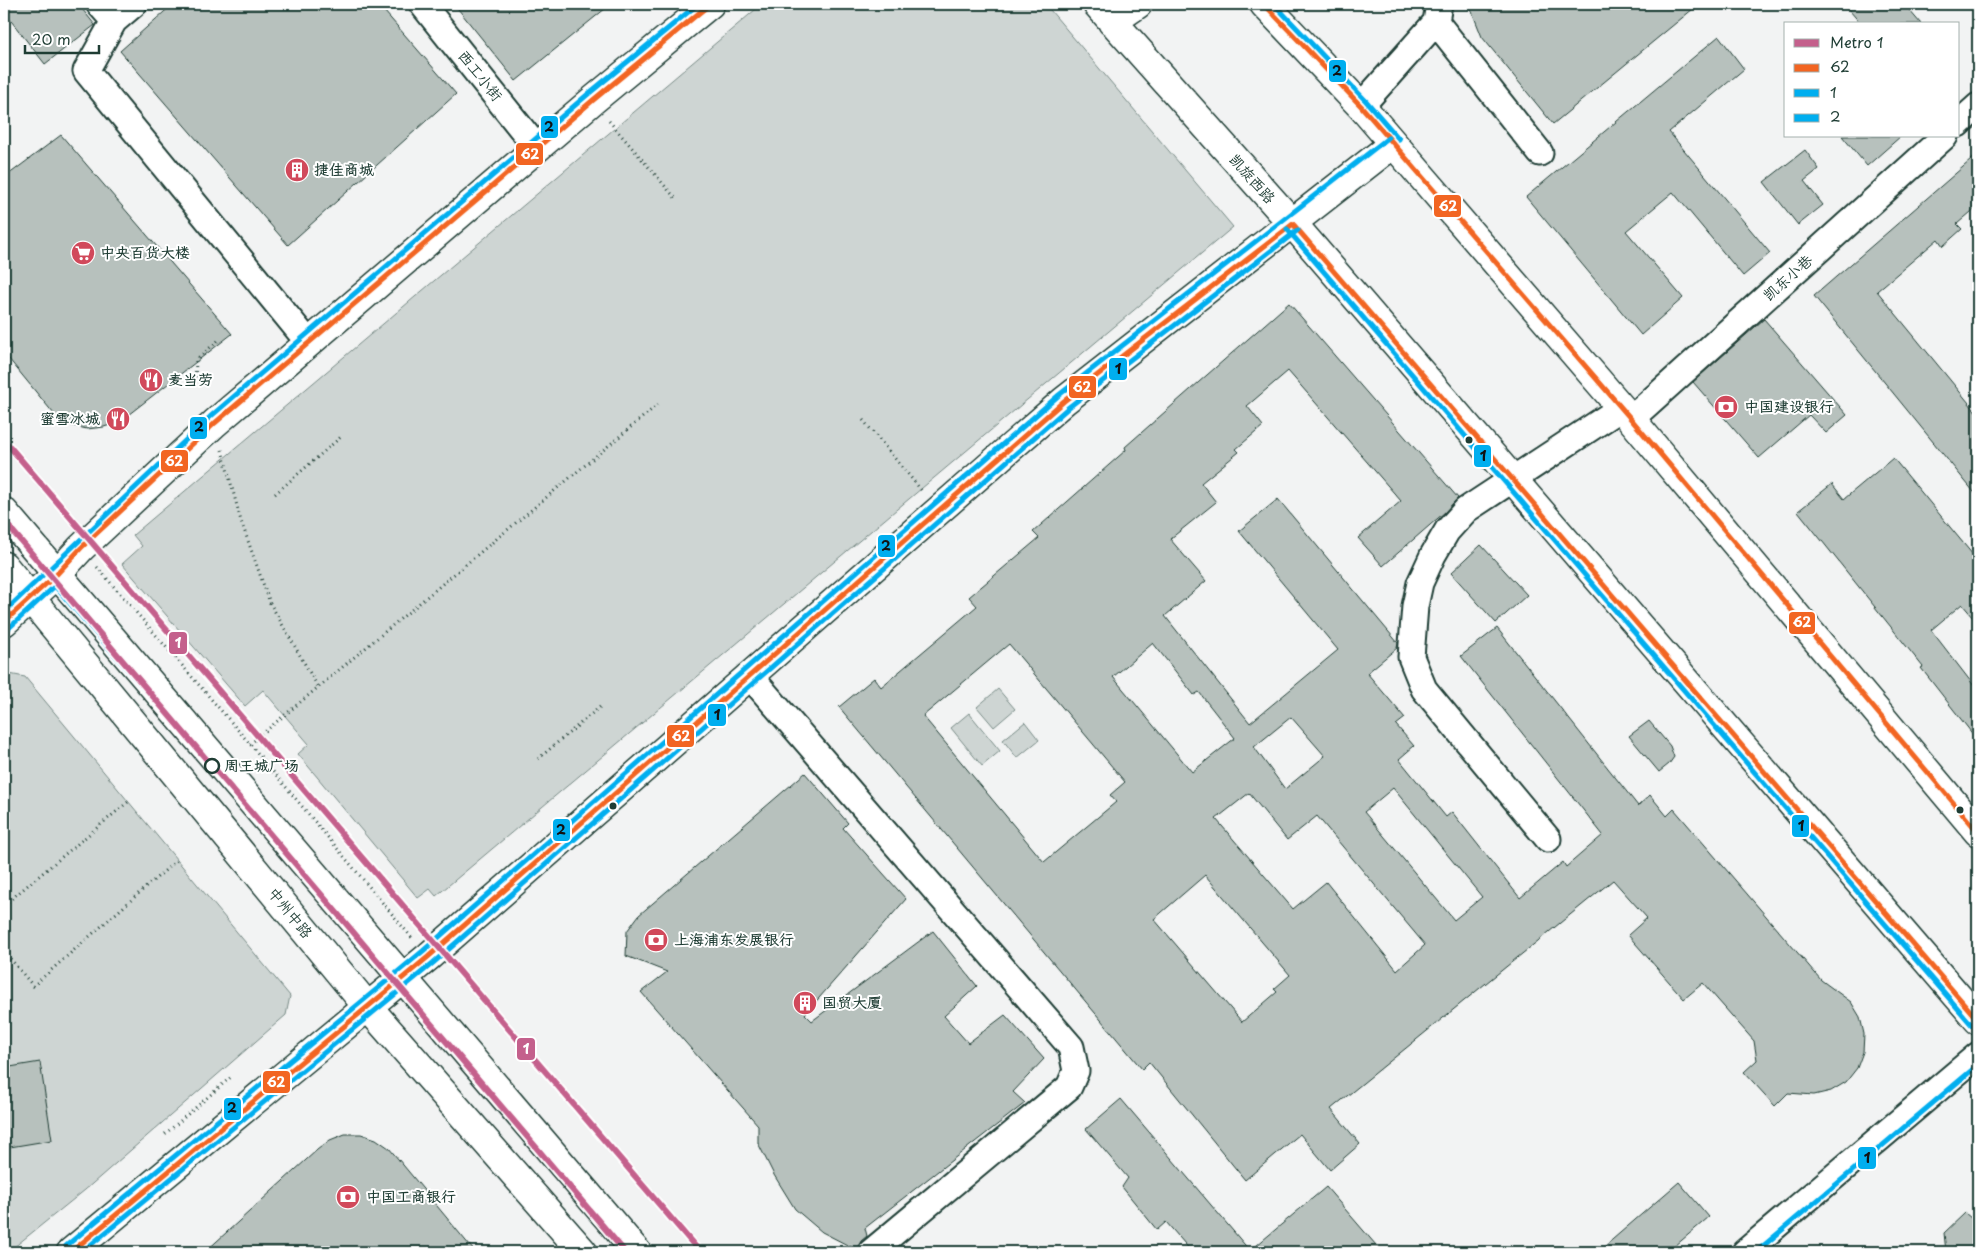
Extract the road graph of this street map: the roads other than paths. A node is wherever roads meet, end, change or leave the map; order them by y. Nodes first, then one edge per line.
1 (134, 4) edge
2 (422, 4) edge
3 (710, 4) edge
4 (1138, 4) edge
5 (1264, 4) edge
6 (1112, 10) edge
7 (106, 13) edge
8 (1437, 13) edge
9 (1361, 106) junction
10 (1978, 106) edge
11 (1960, 122) edge
12 (1943, 138) edge
13 (1393, 144) junction
14 (537, 148) junction
15 (1540, 153) dead end
16 (1292, 224) junction
17 (309, 343) junction
18 (1626, 413) junction
19 (1512, 480) junction
20 (4, 512) edge
21 (4, 566) edge
22 (56, 575) junction
23 (31, 598) junction
24 (4, 622) edge
25 (750, 676) junction
26 (1978, 832) edge
27 (1548, 839) dead end
28 (403, 977) junction
29 (367, 1006) junction
30 (1978, 1020) edge
31 (1978, 1055) edge
32 (1978, 1076) edge
33 (71, 1252) edge
34 (583, 1252) edge
35 (637, 1252) edge
36 (872, 1252) edge
37 (1745, 1252) edge
38 (1770, 1252) edge

1 - 7 street
2 - 14 street, 西工小街
3 - 14 main road
4 - 6 main road
5 - 9 main road
6 - 16 main road, 凯旋西路
7 - 17 street
8 - 9 street
8 - 15 street
9 - 13 main road
10 - 11 street
12 - 18 street, 凯东小巷
13 - 16 main road
13 - 18 main road
14 - 17 main road
16 - 19 main road, 凯旋西路
16 - 25 main road
17 - 22 main road
18 - 19 street, 凯东小巷
18 - 26 main road
19 - 27 street, 凯东小巷
19 - 30 main road, 凯旋西路
20 - 22 main road
21 - 23 main road, 中州中路
22 - 23 main road
22 - 28 main road
23 - 24 main road
23 - 29 main road, 中州中路
25 - 28 main road
25 - 36 street
28 - 29 main road
28 - 35 main road
29 - 33 main road
29 - 34 main road, 中州中路
31 - 37 street
32 - 38 street

